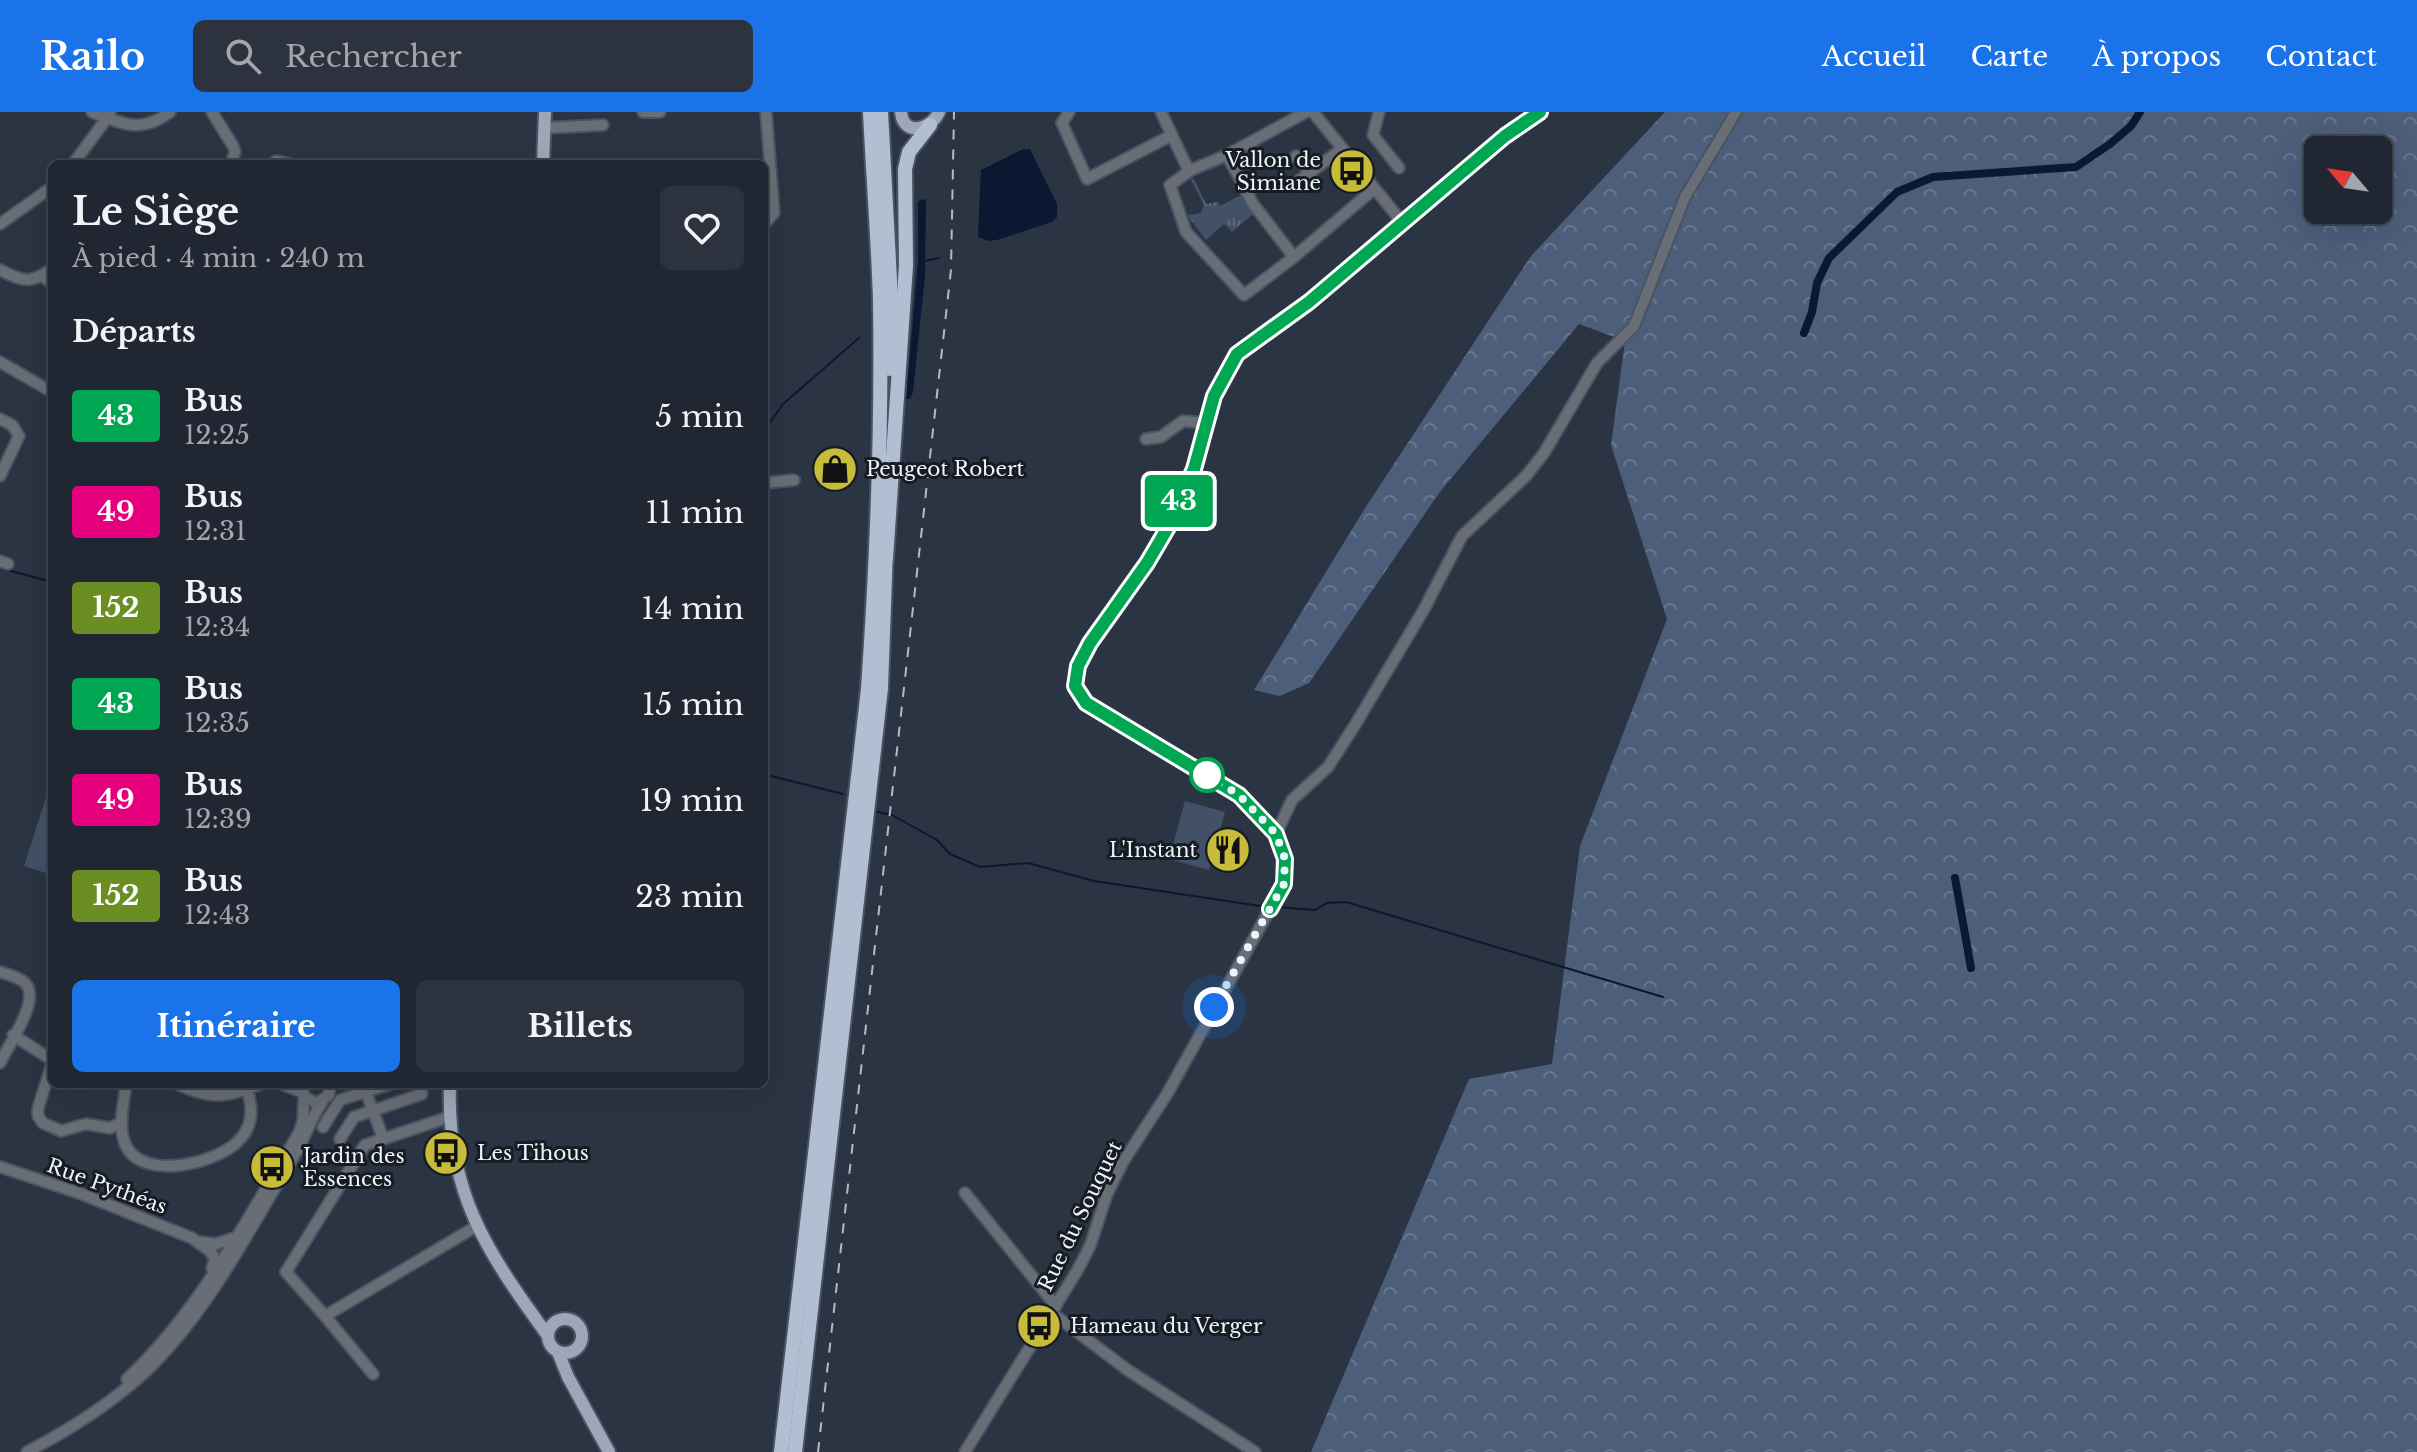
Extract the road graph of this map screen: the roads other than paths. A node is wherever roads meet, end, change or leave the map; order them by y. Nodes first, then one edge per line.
1 (92, 112) edge
2 (170, 112) edge
3 (212, 112) edge
4 (545, 112) edge
5 (643, 112) edge
6 (660, 112) edge
7 (766, 112) edge
8 (881, 112) edge
9 (901, 112) edge
10 (939, 112) edge
11 (1069, 112) edge
12 (1161, 112) edge
13 (1306, 112) edge
14 (1313, 112) edge
15 (1379, 112) edge
16 (1540, 112) edge
17 (1736, 112) edge
18 (109, 115) edge
19 (869, 116) edge
20 (603, 125) dead end
21 (930, 125) junction
22 (544, 128) junction
23 (1172, 135) junction
24 (1342, 149) junction
25 (1227, 155) junction
26 (1296, 156) dead end
27 (76, 160) edge
28 (232, 160) edge
29 (543, 160) edge
30 (1399, 168) dead end
31 (1191, 170) junction
32 (1310, 173) junction
33 (1297, 182) dead end
34 (1374, 189) junction
35 (48, 192) edge
36 (768, 220) edge
37 (1401, 221) junction
38 (0, 224) edge
39 (1294, 257) junction
40 (0, 270) edge
41 (48, 272) edge
42 (42, 276) junction
43 (48, 280) edge
44 (0, 362) edge
45 (48, 390) edge
46 (0, 419) edge
47 (1206, 423) junction
48 (1146, 439) dead end
49 (0, 476) edge
50 (794, 480) dead end
51 (768, 483) edge
52 (885, 583) junction
53 (1276, 834) junction
54 (0, 972) edge
55 (13, 1035) junction
56 (48, 1059) edge
57 (0, 1063) edge
58 (48, 1075) edge
59 (126, 1088) edge
60 (188, 1088) edge
61 (252, 1088) edge
62 (330, 1088) edge
63 (364, 1088) edge
64 (420, 1088) edge
65 (450, 1088) edge
66 (247, 1090) junction
67 (303, 1091) edge
68 (322, 1102) junction
69 (374, 1112) junction
70 (449, 1117) junction
71 (122, 1122) junction
72 (323, 1127) dead end
73 (383, 1138) junction
74 (340, 1139) dead end
75 (0, 1167) edge
76 (965, 1193) dead end
77 (477, 1226) junction
78 (234, 1238) junction
79 (201, 1242) junction
80 (216, 1244) junction
81 (224, 1255) junction
82 (213, 1278) junction
83 (1054, 1309) junction
84 (325, 1316) junction
85 (546, 1328) junction
86 (564, 1353) junction
87 (373, 1374) dead end
88 (27, 1452) edge
89 (609, 1452) edge
90 (781, 1452) edge
91 (795, 1452) edge
92 (965, 1452) edge
93 (1255, 1452) edge

1 - 18 street
2 - 18 street
3 - 28 street
4 - 22 main road
5 - 6 street
7 - 36 street
8 - 52 highway
9 - 21 main road
10 - 21 main road
11 - 23 street
12 - 23 street
13 - 25 street
14 - 24 street
15 - 30 street
16 - 37 street
17 - 53 street
18 - 27 street
19 - 90 highway
20 - 22 street
21 - 52 highway
22 - 29 main road
23 - 31 street
24 - 32 street
24 - 34 street
25 - 31 street
25 - 39 street
26 - 32 street
31 - 39 street
32 - 33 street
34 - 37 street
34 - 39 street
35 - 38 street
37 - 47 street
40 - 42 street
41 - 42 street
42 - 43 street
44 - 45 street
46 - 49 street
47 - 48 street
47 - 53 street
50 - 51 street
52 - 91 highway
53 - 83 street, Rue du Souquet
54 - 55 street
55 - 56 street
55 - 57 street
58 - 71 street
59 - 71 street
60 - 66 street
61 - 66 street
62 - 68 street
63 - 69 street
63 - 72 street
64 - 69 street
65 - 70 main road
66 - 71 street
67 - 68 street
67 - 78 street
68 - 82 street
69 - 73 street
69 - 74 street
70 - 73 street
70 - 77 main road
73 - 84 street
75 - 79 street, Rue Pythéas
76 - 83 street
77 - 84 street
77 - 85 main road
78 - 80 street
78 - 81 street
79 - 80 street, Rue Pythéas
79 - 82 street
80 - 81 street
81 - 82 street
82 - 88 street
83 - 92 street, Rue du Souquet
83 - 93 street
84 - 87 street
85 - 86 main road
85 - 86 main road
86 - 89 main road

